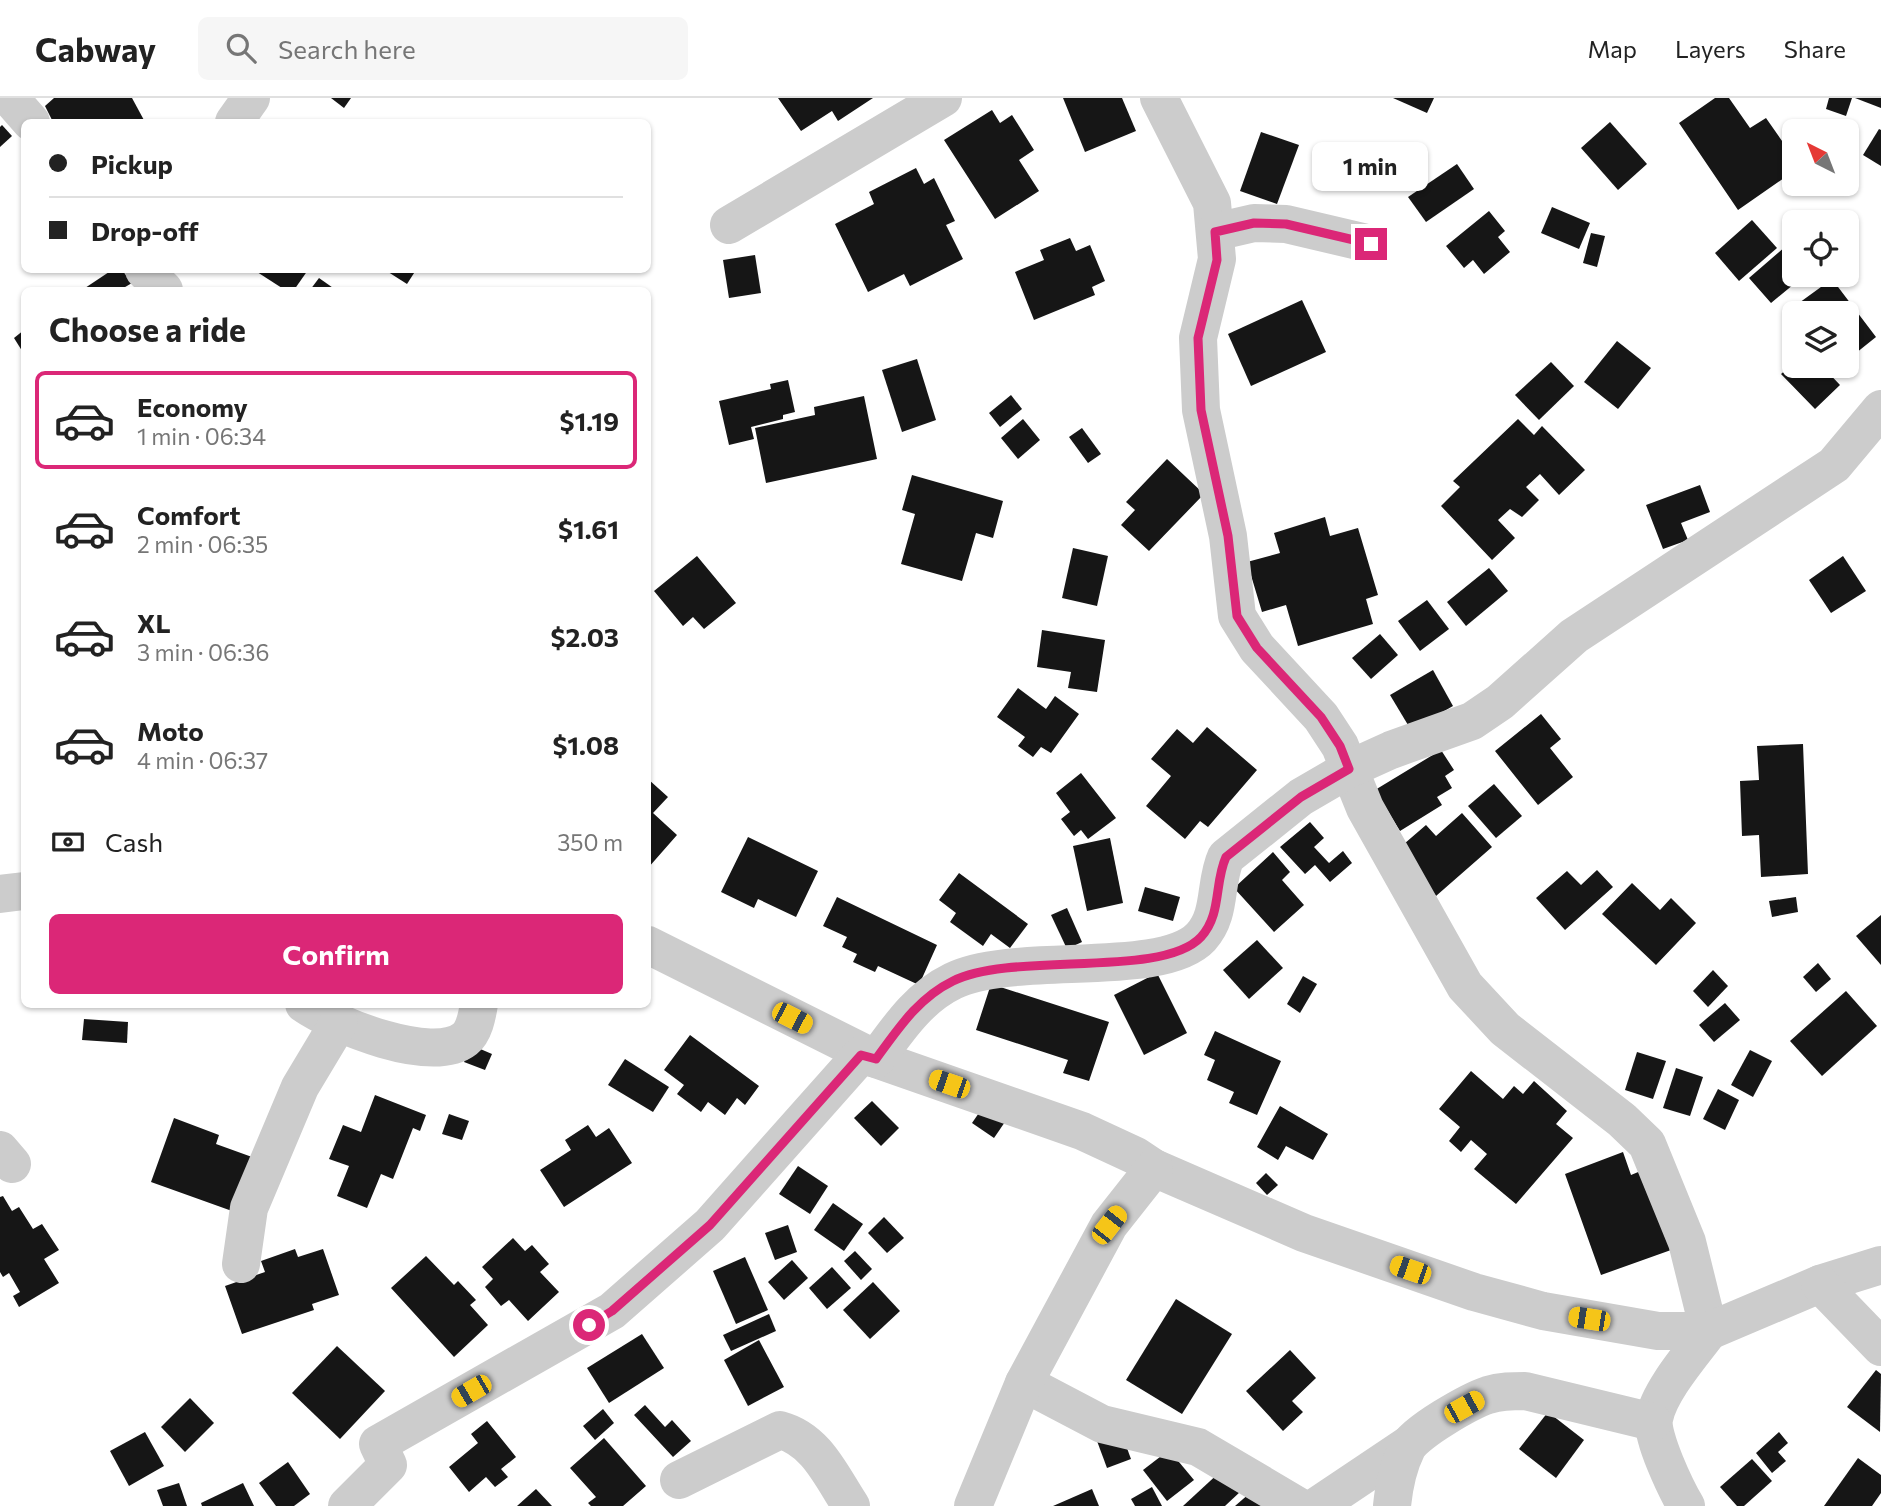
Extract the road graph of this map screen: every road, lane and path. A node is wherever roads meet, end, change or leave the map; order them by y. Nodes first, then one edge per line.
1 (10, 98) edge
2 (251, 98) edge
3 (943, 98) edge
4 (1159, 98) edge
5 (28, 119) edge
6 (236, 119) edge
7 (729, 225) dead end
8 (1215, 232) junction
9 (1371, 244) dead end
10 (148, 273) edge
11 (161, 287) edge
12 (1881, 409) edge
13 (1349, 769) junction
14 (21, 891) edge
15 (0, 894) edge
16 (651, 946) edge
17 (312, 1008) edge
18 (478, 1008) edge
19 (339, 1022) junction
20 (876, 1059) junction
21 (1154, 1168) junction
22 (241, 1264) dead end
23 (1881, 1265) edge
24 (1820, 1284) junction
25 (1709, 1331) junction
26 (1881, 1347) edge
27 (1024, 1383) junction
28 (1653, 1422) junction
29 (1408, 1445) junction
30 (679, 1480) dead end
31 (347, 1506) edge
32 (851, 1506) edge
33 (973, 1506) edge
34 (1298, 1506) edge
35 (1317, 1506) edge
36 (1392, 1506) edge
37 (1685, 1506) edge

1 - 5 street
2 - 6 street
3 - 7 street
4 - 8 street
8 - 9 street
8 - 13 street
10 - 11 street
12 - 13 street
13 - 20 street
13 - 25 street
14 - 15 street
16 - 20 street
17 - 19 street
18 - 19 street
19 - 22 street
20 - 21 street
20 - 31 street
21 - 25 street
21 - 27 street
23 - 24 street
24 - 25 street
24 - 26 street
25 - 28 street
27 - 33 street
27 - 34 street
28 - 29 street
28 - 37 street
29 - 35 street
29 - 36 street
30 - 32 street

